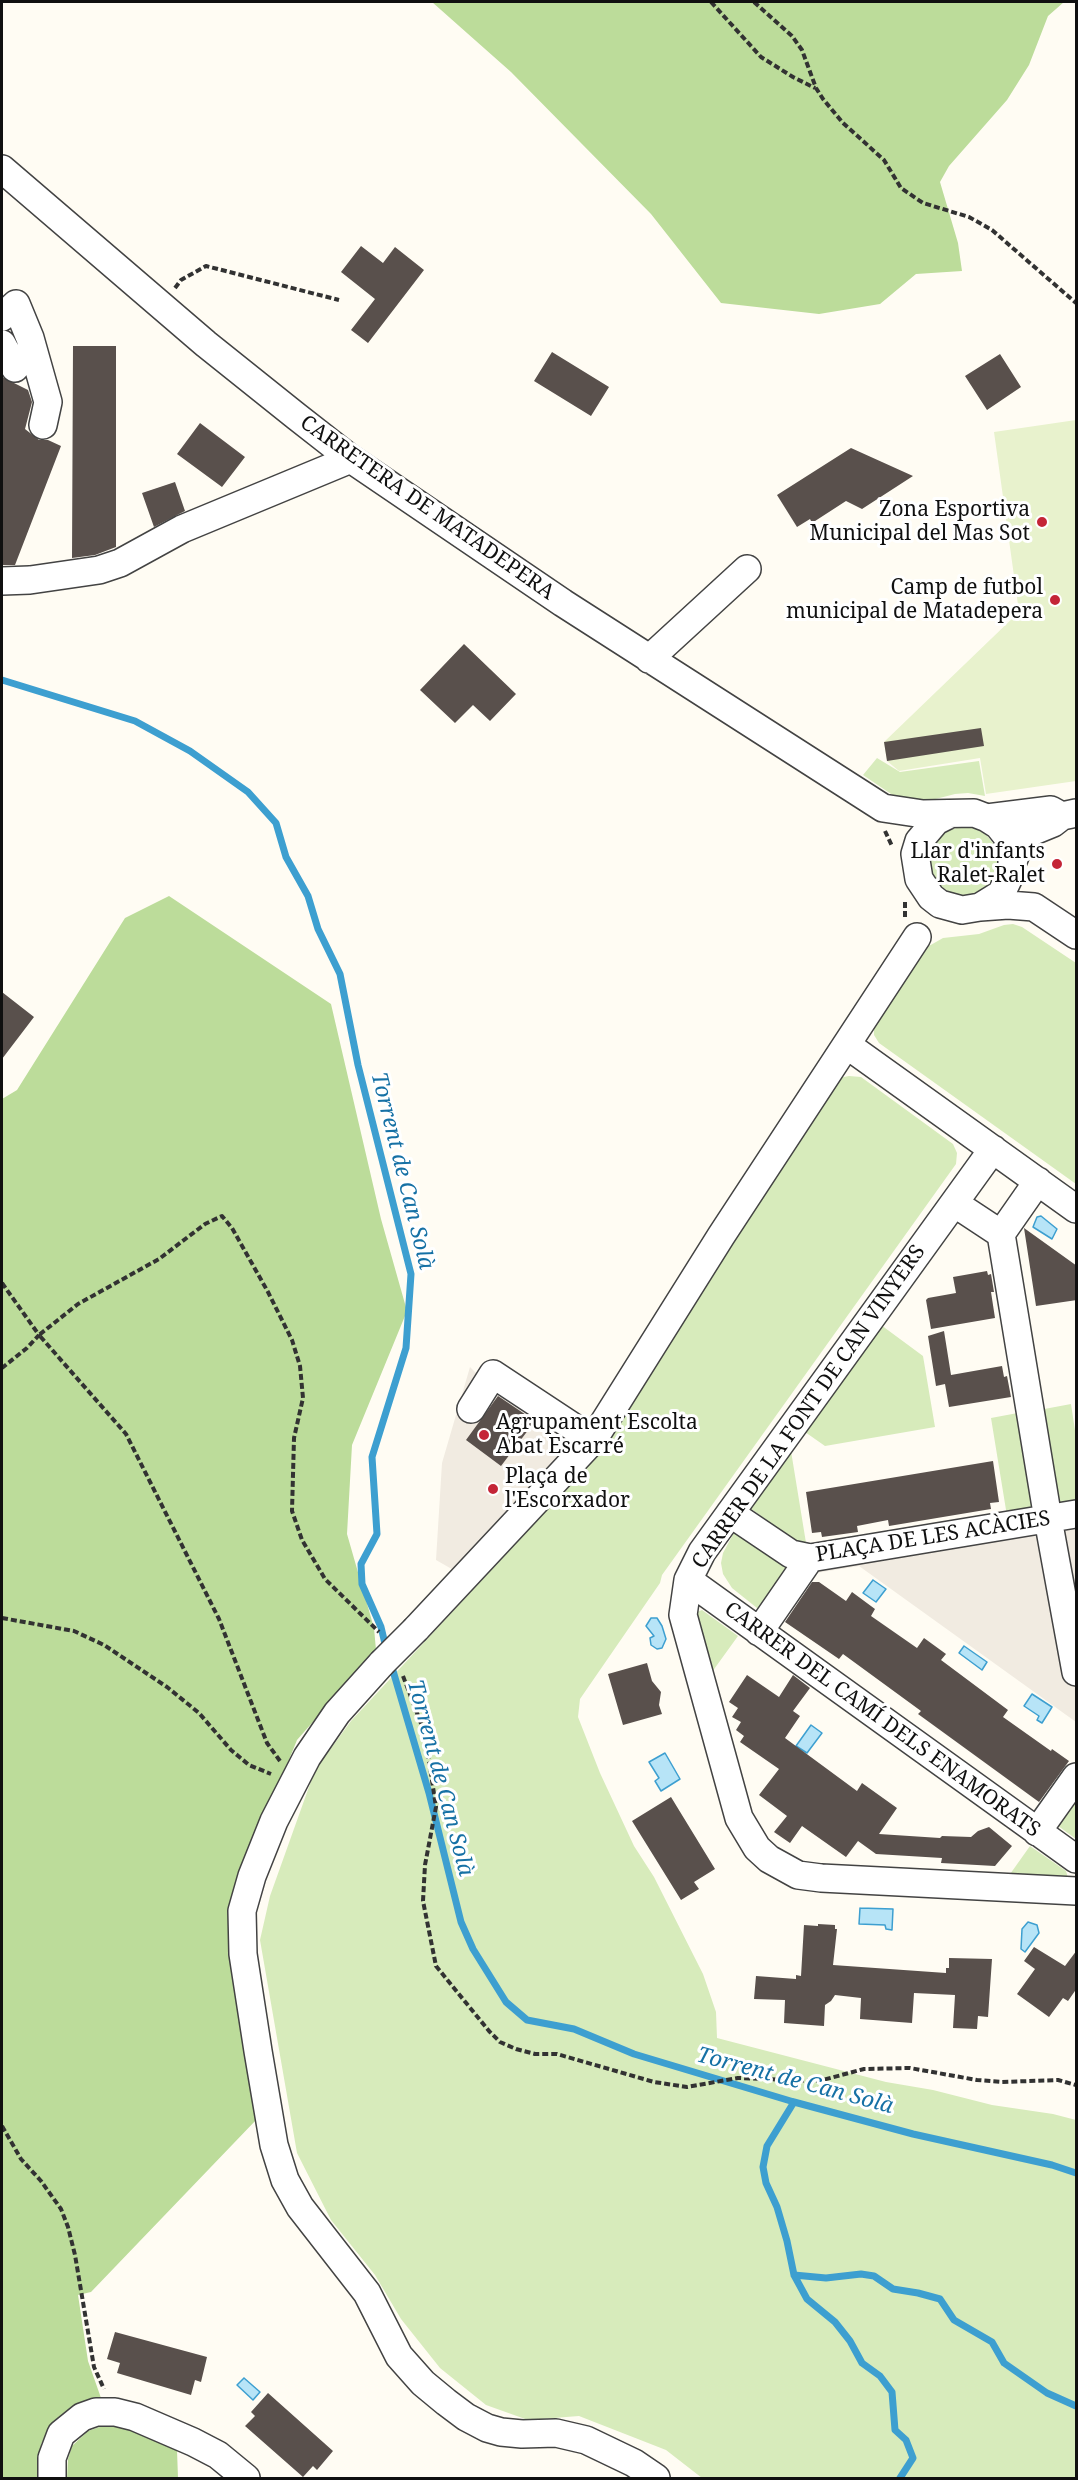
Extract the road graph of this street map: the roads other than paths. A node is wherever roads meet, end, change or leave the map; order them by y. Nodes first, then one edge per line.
1 (2, 169) edge
2 (2, 317) edge
3 (2, 345) edge
4 (15, 368) dead end
5 (43, 425) dead end
6 (351, 459) junction
7 (747, 569) dead end
8 (2, 581) edge
9 (649, 659) junction
10 (883, 808) junction
11 (948, 815) junction
12 (1069, 815) edge
13 (987, 818) junction
14 (1013, 866) junction
15 (917, 867) junction
16 (1034, 907) junction
17 (971, 909) junction
18 (1077, 935) edge
19 (916, 937) junction
20 (847, 1045) junction
21 (993, 1149) junction
22 (1038, 1181) junction
23 (954, 1203) junction
24 (1077, 1209) edge
25 (1001, 1234) junction
26 (471, 1408) dead end
27 (593, 1440) junction
28 (730, 1513) junction
29 (1077, 1514) edge
30 (1048, 1519) junction
31 (810, 1558) junction
32 (688, 1580) junction
33 (759, 1632) junction
34 (1077, 1672) edge
35 (1077, 1777) edge
36 (1037, 1832) junction
37 (1077, 1859) edge
38 (1077, 1891) edge
39 (52, 2478) edge
40 (246, 2478) edge
41 (656, 2478) edge

1 - 6 street, CARRETERA DE MATADEPERA
2 - 5 street
3 - 4 street
6 - 8 street
6 - 9 street, CARRETERA DE MATADEPERA
7 - 9 street
9 - 10 street, CARRETERA DE MATADEPERA
10 - 11 street
10 - 15 street
11 - 13 street
11 - 15 street
12 - 13 street
12 - 14 street
13 - 14 street
14 - 16 street
14 - 17 street
15 - 17 street
15 - 19 street
16 - 17 street
16 - 18 street
17 - 19 street
19 - 20 street
20 - 21 street
20 - 27 street
21 - 22 street
21 - 23 street, CARRER DE LA FONT DE CAN VINYERS
22 - 24 street
22 - 25 street
23 - 25 street
23 - 28 street, CARRER DE LA FONT DE CAN VINYERS
25 - 30 street
26 - 27 street
27 - 41 street, bridge
28 - 31 street, PLAÇA DE LES ACÀCIES
28 - 32 street, CARRER DE LA FONT DE CAN VINYERS
29 - 30 street, PLAÇA DE LES ACÀCIES
30 - 31 street, PLAÇA DE LES ACÀCIES
30 - 34 street
31 - 33 street
32 - 33 street, CARRER DEL CAMÍ DELS ENAMORATS
32 - 38 street, CARRER DE LA FONT DE CAN VINYERS
33 - 36 street, CARRER DEL CAMÍ DELS ENAMORATS
35 - 36 street
36 - 37 street, CARRER DEL CAMÍ DELS ENAMORATS
39 - 40 street

